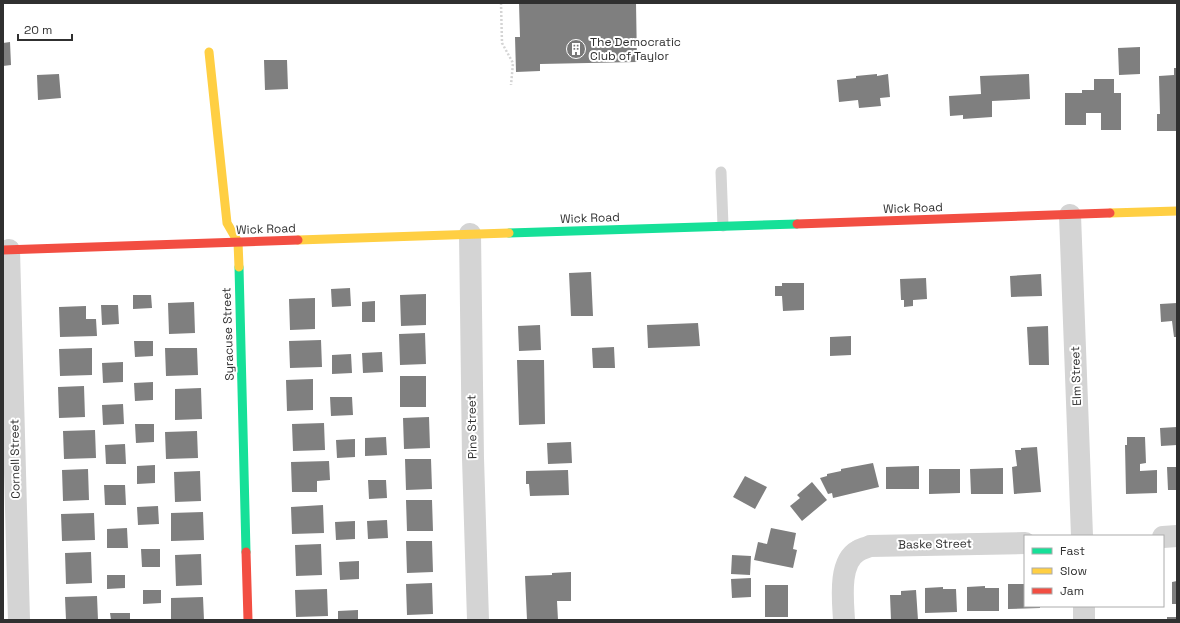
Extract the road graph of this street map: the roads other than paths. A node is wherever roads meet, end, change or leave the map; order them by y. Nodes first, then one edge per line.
1 (209, 52) dead end
2 (721, 172) dead end
3 (1177, 211) edge
4 (1070, 215) junction
5 (722, 226) junction
6 (470, 234) junction
7 (238, 242) junction
8 (6, 250) edge
9 (1082, 535) edge
10 (1177, 536) edge
11 (1164, 537) edge
12 (1024, 542) edge
13 (1084, 607) edge
14 (19, 620) edge
15 (248, 620) edge
16 (478, 620) edge
17 (844, 620) edge
18 (1084, 620) edge

1 - 7 street, Syracuse Street
2 - 5 lane
3 - 4 street, Wick Road
4 - 5 street, Wick Road
4 - 9 street, Elm Street
5 - 6 street, Wick Road
6 - 7 street, Wick Road
6 - 16 street, Pine Street
7 - 8 street, Wick Road
7 - 15 street, Syracuse Street
8 - 14 street, Cornell Street
10 - 11 street
12 - 17 street, Baske Street
13 - 18 street

